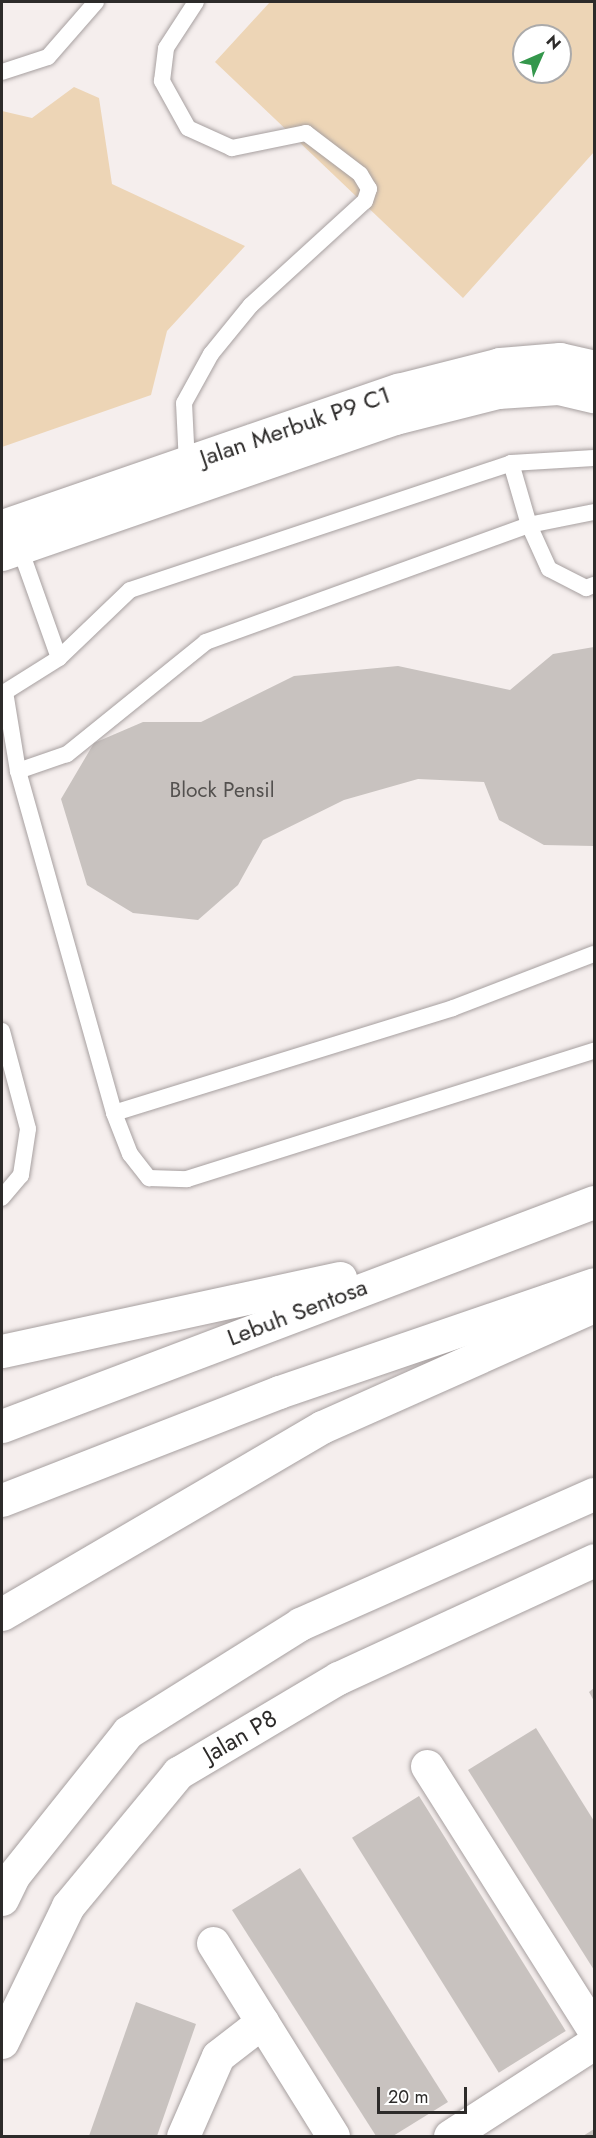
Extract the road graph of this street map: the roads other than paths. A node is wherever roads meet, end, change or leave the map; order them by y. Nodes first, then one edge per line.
1 (96, 2) edge
2 (196, 2) edge
3 (2, 72) edge
4 (594, 367) edge
5 (594, 396) edge
6 (594, 458) edge
7 (511, 463) junction
8 (188, 464) junction
9 (594, 512) edge
10 (529, 525) junction
11 (8, 538) edge
12 (594, 585) edge
13 (59, 658) junction
14 (18, 771) junction
15 (594, 954) edge
16 (3, 1039) edge
17 (594, 1051) edge
18 (114, 1113) junction
19 (2, 1198) edge
20 (594, 1202) edge
21 (442, 1256) junction
22 (594, 1284) edge
23 (594, 1306) edge
24 (2, 1352) edge
25 (2, 1426) edge
26 (594, 1494) edge
27 (2, 1500) edge
28 (594, 1560) edge
29 (2, 1614) edge
30 (427, 1766) dead end
31 (2, 1899) edge
32 (213, 1943) dead end
33 (262, 2022) junction
34 (594, 2030) edge
35 (2, 2042) edge
36 (594, 2043) edge
37 (183, 2136) edge
38 (333, 2136) edge
39 (450, 2136) edge

1 - 3 lane
2 - 8 lane
4 - 8 street, Jalan Merbuk P9 C1
5 - 11 street, Jalan Merbuk P9 C1
6 - 7 lane
7 - 10 lane
7 - 13 lane
8 - 11 street, Jalan Merbuk P9 C1
9 - 10 lane
10 - 12 lane
10 - 14 lane
11 - 13 lane
13 - 14 lane
14 - 18 lane
15 - 18 lane
16 - 19 lane
17 - 18 lane
20 - 21 street, Lebuh Sentosa
21 - 24 street
21 - 25 street, Lebuh Sentosa
22 - 27 street
23 - 29 street
26 - 31 street
28 - 35 street, Jalan P8
30 - 34 street
32 - 33 street
33 - 37 street
33 - 38 street
36 - 39 street

